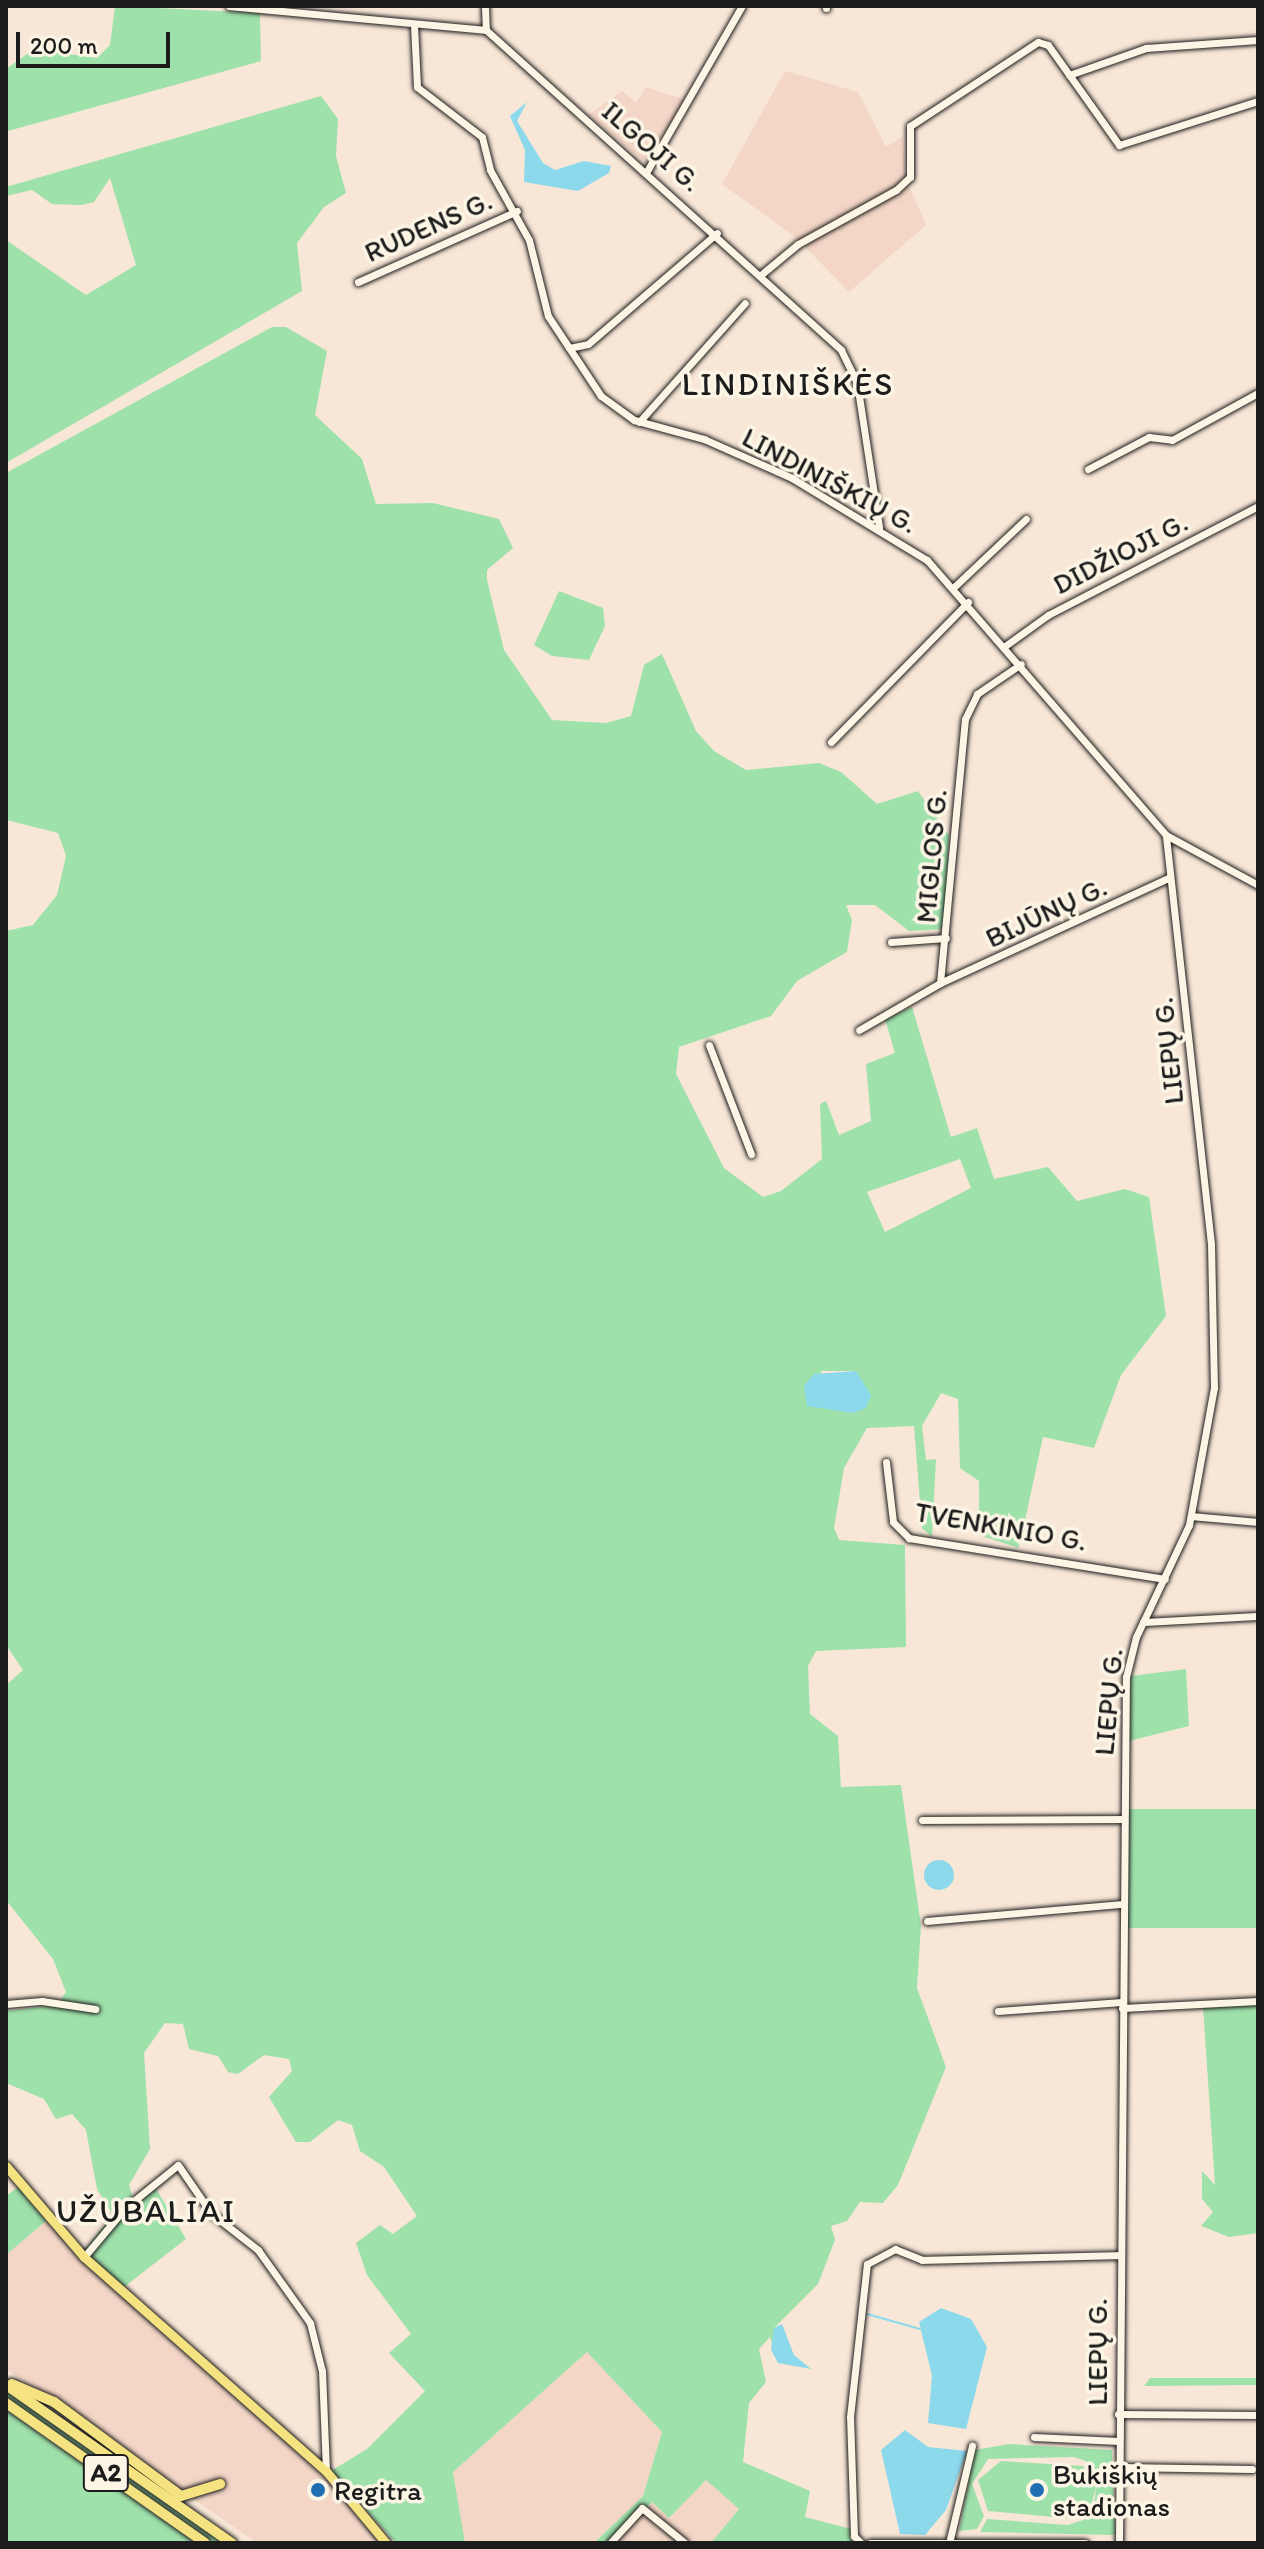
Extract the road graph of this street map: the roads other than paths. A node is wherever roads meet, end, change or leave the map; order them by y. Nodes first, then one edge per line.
1 (229, 6) edge
2 (485, 6) edge
3 (742, 6) edge
4 (414, 25) junction
5 (486, 30) junction
6 (1258, 40) edge
7 (1069, 75) junction
8 (1258, 101) edge
9 (647, 171) junction
10 (517, 211) junction
11 (717, 233) junction
12 (763, 273) junction
13 (358, 282) dead end
14 (745, 303) dead end
15 (588, 344) junction
16 (569, 348) junction
17 (584, 368) junction
18 (1258, 393) edge
19 (639, 422) junction
20 (1088, 469) dead end
21 (1258, 506) edge
22 (1026, 519) dead end
23 (879, 527) junction
24 (954, 587) junction
25 (968, 602) junction
26 (1005, 646) junction
27 (1021, 664) junction
28 (831, 742) dead end
29 (1166, 835) junction
30 (1170, 877) junction
31 (1258, 885) edge
32 (946, 938) junction
33 (891, 942) dead end
34 (940, 983) junction
35 (859, 1030) dead end
36 (709, 1045) dead end
37 (751, 1154) dead end
38 (886, 1462) dead end
39 (1191, 1516) junction
40 (1258, 1522) edge
41 (1165, 1579) junction
42 (1258, 1616) edge
43 (1143, 1622) junction
44 (1123, 1819) junction
45 (922, 1820) dead end
46 (1122, 1904) junction
47 (927, 1921) dead end
48 (1258, 2001) edge
49 (6, 2004) edge
50 (1122, 2005) junction
51 (95, 2009) dead end
52 (998, 2011) dead end
53 (6, 2166) edge
54 (1120, 2255) junction
55 (84, 2257) junction
56 (6, 2382) edge
57 (6, 2403) edge
58 (1118, 2414) junction
59 (1258, 2415) edge
60 (1034, 2437) dead end
61 (1119, 2441) junction
62 (972, 2446) dead end
63 (1119, 2467) junction
64 (1252, 2469) dead end
65 (326, 2471) junction
66 (220, 2484) dead end
67 (950, 2539) junction
68 (205, 2543) edge
69 (232, 2543) edge
70 (386, 2543) edge
71 (610, 2543) edge
72 (685, 2543) edge
73 (861, 2543) edge
74 (870, 2543) edge
75 (1085, 2543) edge
76 (1119, 2543) edge

1 - 4 street
2 - 5 street
3 - 9 street
4 - 5 street
4 - 10 street, LINDINIŠKIŲ G.
5 - 9 street, ILGOJI G.
6 - 7 street
7 - 8 street
7 - 12 street
9 - 11 street, ILGOJI G.
10 - 13 street, RUDENS G.
10 - 16 street, LINDINIŠKIŲ G.
11 - 12 street, ILGOJI G.
11 - 15 street
12 - 23 street, ILGOJI G.
14 - 19 street
15 - 16 street
15 - 17 street
16 - 17 street, LINDINIŠKIŲ G.
17 - 19 street, LINDINIŠKIŲ G.
18 - 20 street
19 - 23 street, LINDINIŠKIŲ G.
21 - 26 street, DIDŽIOJI G.
22 - 24 street
23 - 24 street, LINDINIŠKIŲ G.
24 - 25 street, LINDINIŠKIŲ G.
25 - 26 street, LINDINIŠKIŲ G.
25 - 28 street
26 - 27 street, LINDINIŠKIŲ G.
27 - 29 street, LINDINIŠKIŲ G.
27 - 32 street, MIGLOS G.
29 - 30 street, LIEPŲ G.
29 - 31 street
30 - 34 street, BIJŪNŲ G.
30 - 39 street, LIEPŲ G.
32 - 33 street
32 - 34 street, MIGLOS G.
34 - 35 street
36 - 37 street
38 - 41 street, TVENKINIO G.
39 - 40 street
39 - 41 street, LIEPŲ G.
41 - 43 street, LIEPŲ G.
42 - 43 street
43 - 44 street, LIEPŲ G.
44 - 45 street
44 - 46 street, LIEPŲ G.
46 - 47 street
46 - 50 street, LIEPŲ G.
48 - 50 street
49 - 51 street
50 - 52 street
50 - 54 street, LIEPŲ G.
53 - 55 main road
54 - 58 street, LIEPŲ G.
54 - 73 street
55 - 65 main road
55 - 65 street
56 - 66 highway
56 - 69 highway, A2
57 - 68 highway, A2
58 - 59 street
58 - 61 street, LIEPŲ G.
60 - 61 street
61 - 63 street, LIEPŲ G.
62 - 67 street
63 - 64 street
63 - 76 street, LIEPŲ G.
65 - 70 main road
67 - 74 street
67 - 75 street
71 - 72 street

